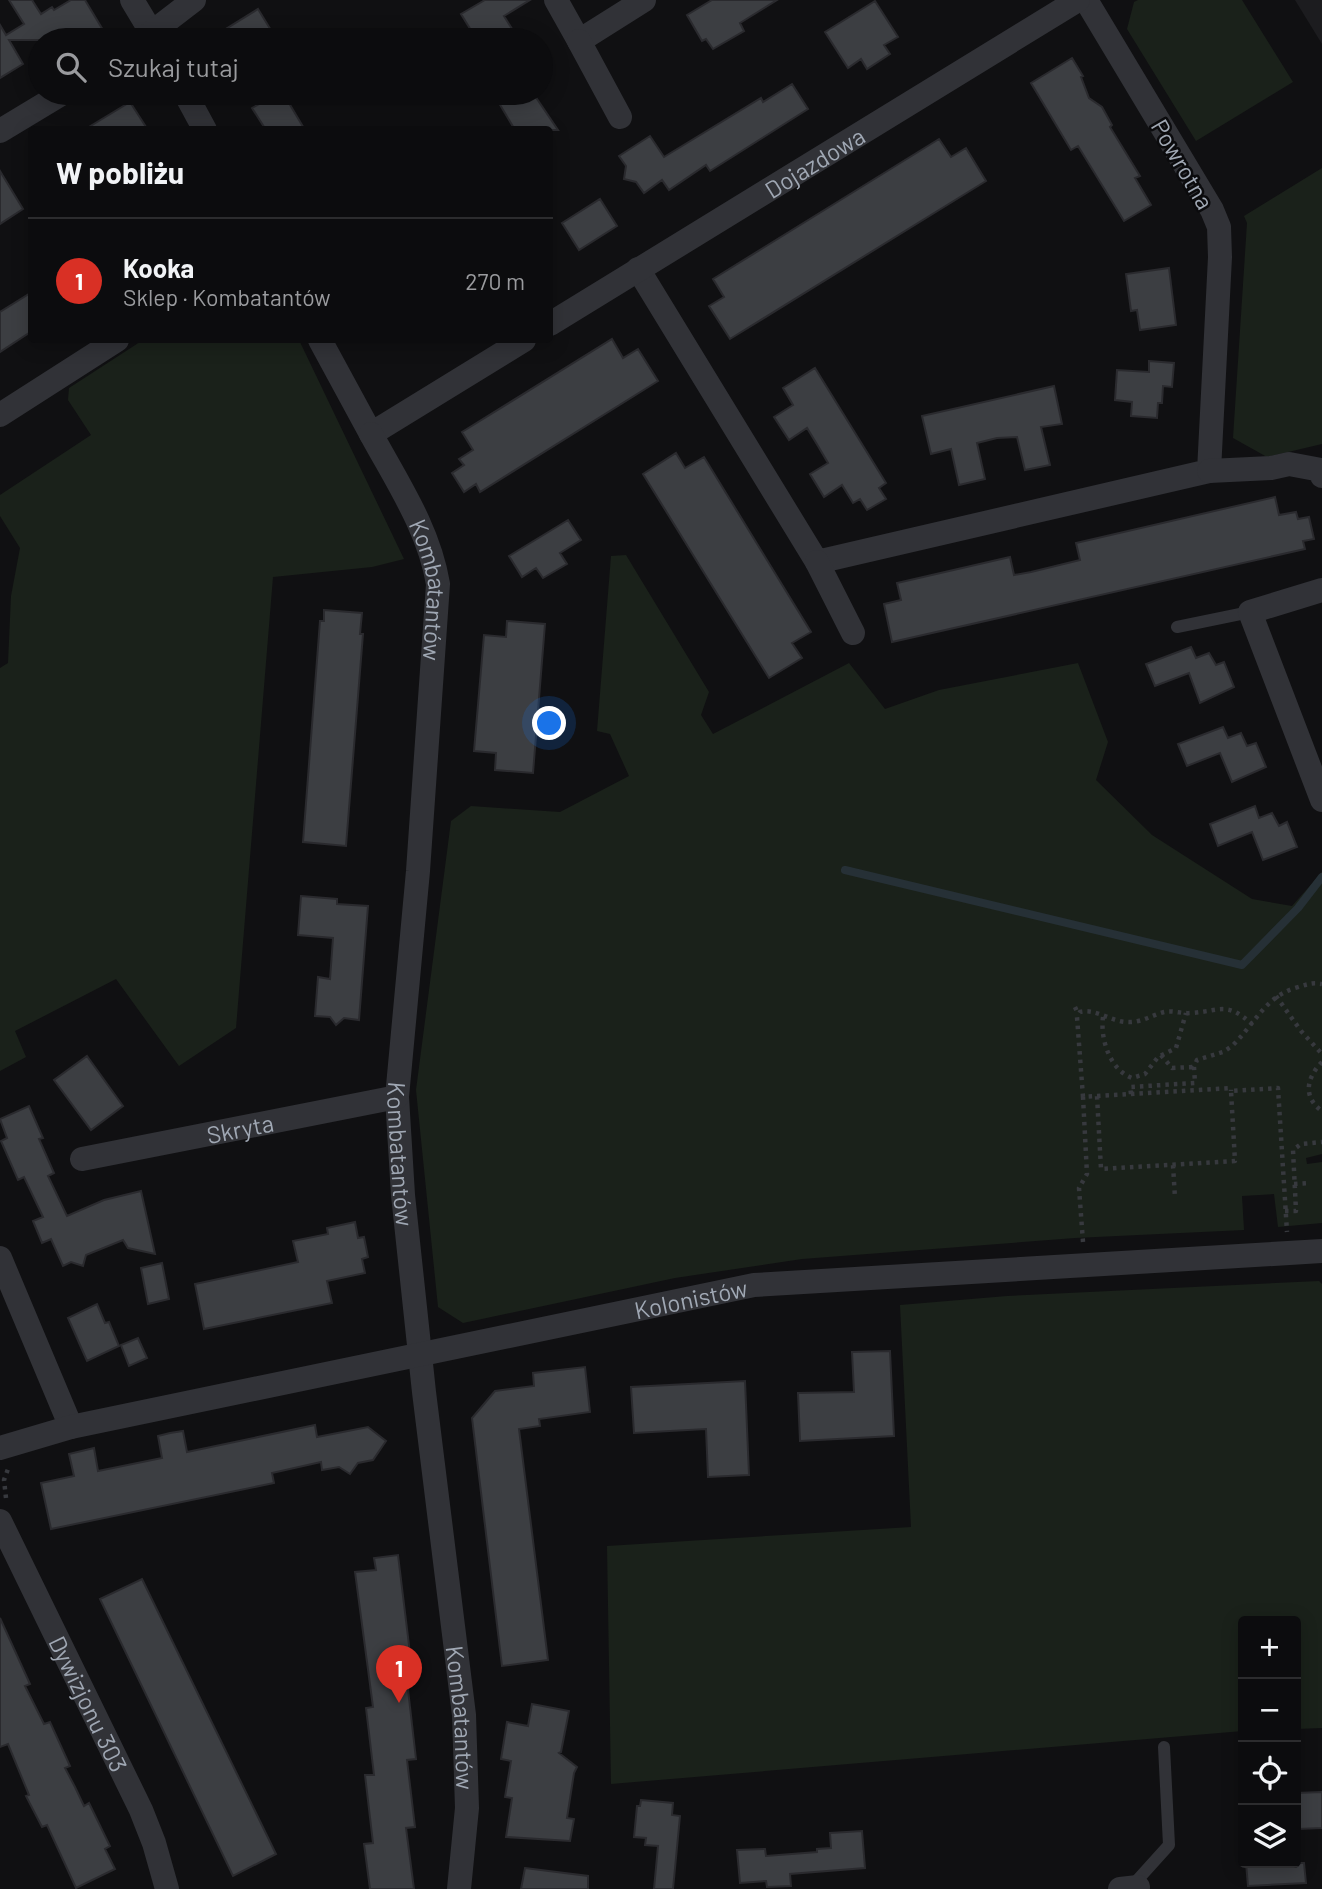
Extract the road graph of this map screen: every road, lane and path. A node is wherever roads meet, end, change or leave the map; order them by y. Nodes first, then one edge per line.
1 (132, 0) edge
2 (194, 0) edge
3 (556, 0) edge
4 (644, 0) edge
5 (1078, 0) edge
6 (1086, 0) edge
7 (145, 28) edge
8 (162, 28) edge
9 (579, 41) junction
10 (43, 105) edge
11 (191, 105) edge
12 (620, 117) dead end
13 (203, 126) edge
14 (0, 131) edge
15 (638, 270) junction
16 (553, 322) edge
17 (112, 343) edge
18 (322, 343) edge
19 (519, 343) edge
20 (0, 415) edge
21 (371, 434) junction
22 (1209, 471) junction
23 (1321, 472) edge
24 (817, 562) junction
25 (1322, 590) edge
26 (1250, 612) junction
27 (1177, 627) dead end
28 (853, 633) dead end
29 (1322, 800) edge
30 (1322, 984) edge
31 (1276, 996) junction
32 (1076, 1007) dead end
33 (1186, 1013) junction
34 (1078, 1014) junction
35 (1103, 1017) junction
36 (1252, 1024) junction
37 (1322, 1054) edge
38 (1161, 1055) junction
39 (1322, 1062) edge
40 (1194, 1067) junction
41 (1231, 1091) junction
42 (1131, 1094) junction
43 (1097, 1096) junction
44 (397, 1097) junction
45 (1083, 1097) junction
46 (1322, 1111) edge
47 (1322, 1142) edge
48 (82, 1159) dead end
49 (1173, 1165) junction
50 (1311, 1183) dead end
51 (1294, 1184) junction
52 (1175, 1198) dead end
53 (1285, 1211) junction
54 (1082, 1231) dead end
55 (1287, 1236) dead end
56 (1322, 1251) edge
57 (0, 1258) edge
58 (420, 1353) junction
59 (71, 1427) junction
60 (7, 1456) edge
61 (5, 1513) edge
62 (1164, 1747) dead end
63 (1129, 1888) edge
64 (167, 1889) edge
65 (459, 1889) edge

1 - 7 street
2 - 8 street
3 - 9 street
4 - 9 street
5 - 15 street, Dojazdowa
6 - 22 street, Powrotna
9 - 12 street
10 - 14 street
11 - 13 street
15 - 16 street, Dojazdowa
15 - 24 street
17 - 20 street
18 - 21 street
19 - 21 street
21 - 44 street, Kombatantów
22 - 23 street
22 - 24 street
24 - 28 street
25 - 26 street
26 - 27 lane
26 - 29 street
30 - 31 path
31 - 36 path
31 - 37 path
32 - 34 path
33 - 35 path
33 - 36 path
33 - 38 path
34 - 35 path
34 - 45 path
35 - 38 path
36 - 40 path
38 - 40 path
39 - 46 path
40 - 42 path
41 - 42 path
41 - 49 path
41 - 53 path
42 - 43 path
43 - 45 path
43 - 49 path
44 - 48 street, Skryta
44 - 58 street, Kombatantów
45 - 54 path
47 - 51 path
49 - 52 path
50 - 51 path
51 - 53 path
53 - 55 path
56 - 58 street, Kolonistów
57 - 59 street
58 - 59 street, Kolonistów
58 - 65 street, Kombatantów
59 - 60 street, Kolonistów
60 - 61 path
61 - 64 street, Dywizjonu 303
62 - 63 lane

